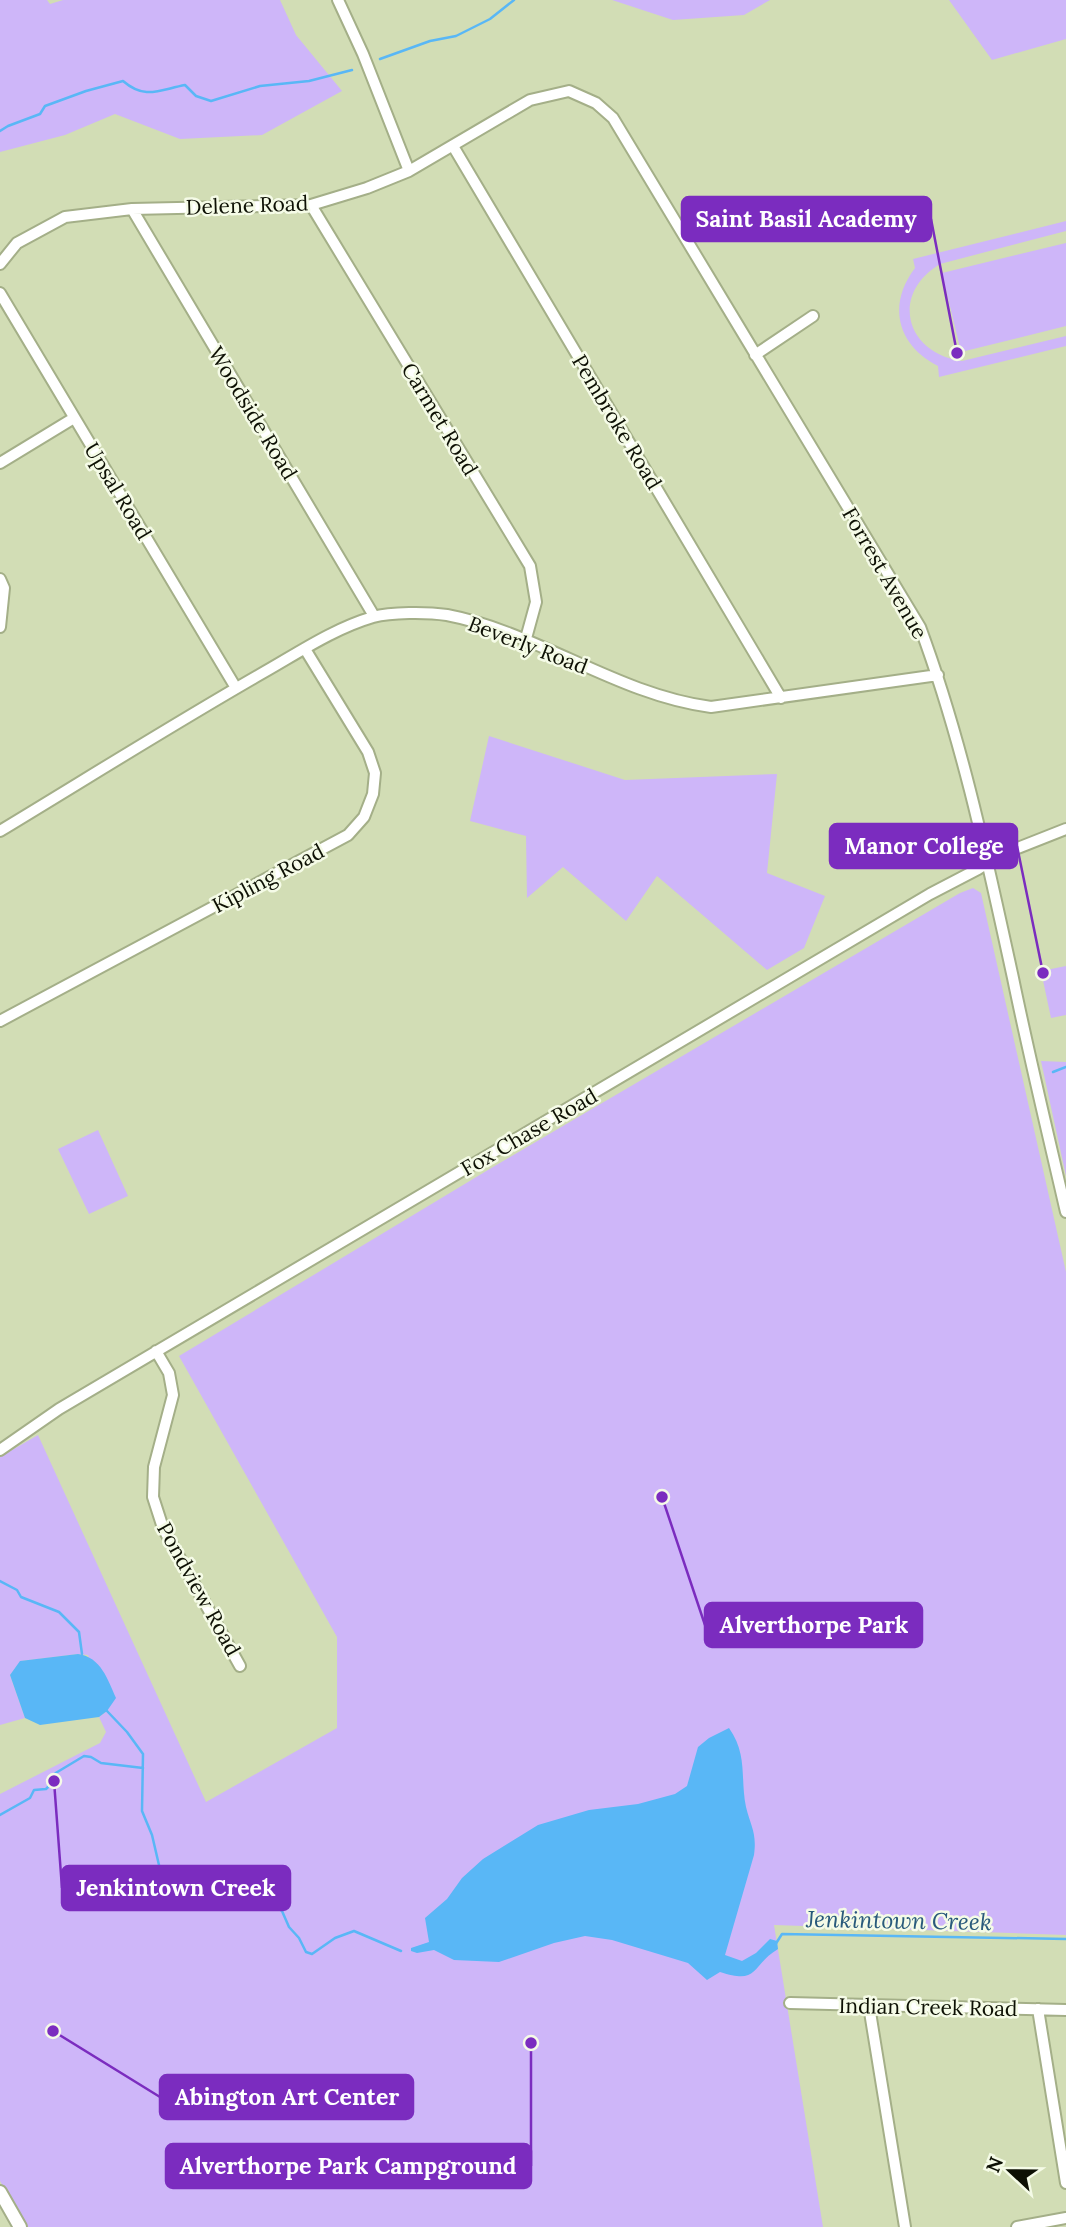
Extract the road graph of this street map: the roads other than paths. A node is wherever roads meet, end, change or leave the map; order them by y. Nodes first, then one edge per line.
1 (338, 0) edge
2 (569, 91) joint
3 (453, 146) junction
4 (409, 171) junction
5 (311, 205) junction
6 (132, 209) junction
7 (0, 264) edge
8 (0, 293) edge
9 (813, 316) dead end
10 (755, 355) junction
11 (74, 418) junction
12 (0, 463) edge
13 (0, 579) edge
14 (374, 617) junction
15 (0, 627) edge
16 (525, 642) junction
17 (305, 649) junction
18 (938, 675) junction
19 (236, 688) junction
20 (781, 698) junction
21 (1066, 829) edge
22 (0, 831) edge
23 (989, 863) junction
24 (0, 1021) edge
25 (1066, 1212) edge
26 (156, 1351) junction
27 (0, 1450) edge
28 (240, 1665) dead end
29 (790, 2003) dead end
30 (869, 2006) junction
31 (1038, 2009) junction
32 (1066, 2010) edge
33 (1066, 2183) edge
34 (0, 2192) edge
35 (1066, 2218) edge
36 (20, 2227) edge
37 (905, 2227) edge
38 (1017, 2227) edge

1 - 4 street
2 - 3 street, Delene Road
2 - 10 street, Forrest Avenue
3 - 4 street, Delene Road
3 - 20 street, Pembroke Road
4 - 5 street, Delene Road
5 - 6 street, Delene Road
5 - 16 street, Carmet Road
6 - 7 street, Delene Road
6 - 14 street, Woodside Road
8 - 11 street, Upsal Road
9 - 10 street
10 - 18 street, Forrest Avenue
11 - 12 street
11 - 19 street, Upsal Road
13 - 15 street
14 - 16 street, Beverly Road
14 - 17 street, Beverly Road
16 - 20 street, Beverly Road
17 - 19 street, Beverly Road
17 - 24 street, Kipling Road
18 - 20 street, Beverly Road
18 - 23 street, Forrest Avenue
19 - 22 street, Beverly Road
21 - 23 street, Fox Chase Road
23 - 25 street, Forrest Avenue
23 - 26 street, Fox Chase Road
26 - 27 street, Fox Chase Road
26 - 28 street, Pondview Road
29 - 30 street, Indian Creek Road
30 - 31 street, Indian Creek Road
30 - 37 street
31 - 32 street, Indian Creek Road
31 - 33 street
34 - 36 street
35 - 38 street

